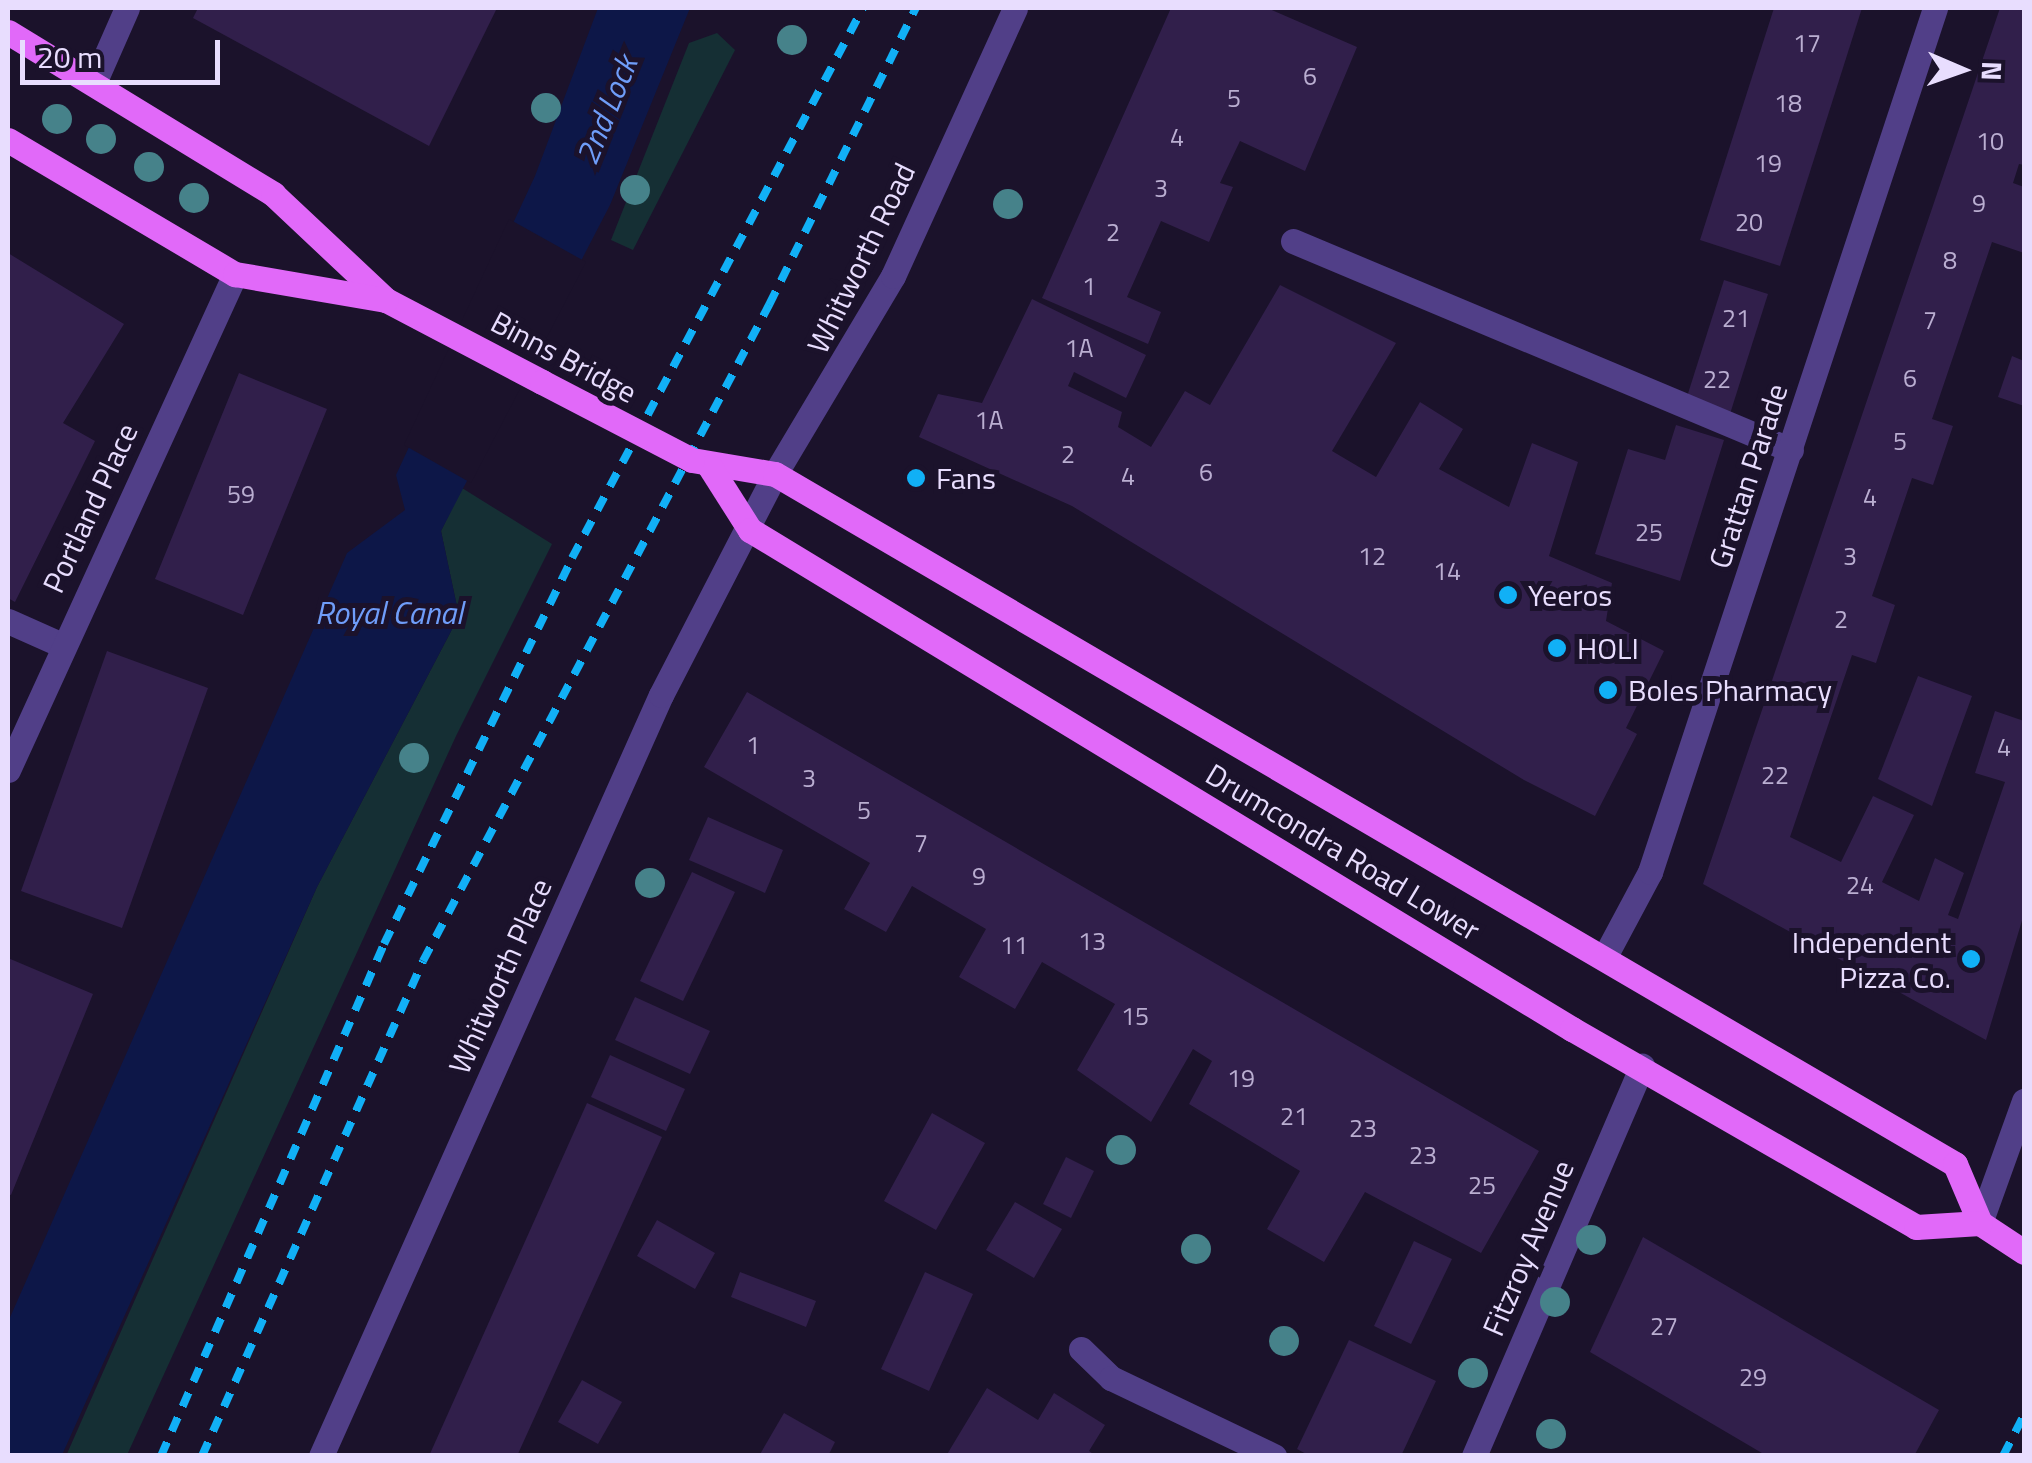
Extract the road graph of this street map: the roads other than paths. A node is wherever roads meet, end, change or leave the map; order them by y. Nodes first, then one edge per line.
1 (127, 8) edge
2 (1015, 8) edge
3 (1935, 8) edge
4 (8, 32) edge
5 (94, 83) junction
6 (8, 140) edge
7 (1292, 241) dead end
8 (235, 274) junction
9 (397, 305) junction
10 (1791, 450) junction
11 (701, 463) junction
12 (775, 474) junction
13 (750, 530) junction
14 (8, 621) edge
15 (62, 645) junction
16 (8, 770) edge
17 (1604, 958) junction
18 (1642, 1066) junction
19 (2024, 1101) edge
20 (1980, 1223) junction
21 (2024, 1252) edge
22 (1082, 1349) dead end
23 (321, 1456) edge
24 (1274, 1456) edge
25 (1474, 1456) edge

1 - 5 street
2 - 12 street, Whitworth Road
3 - 10 street, Grattan Parade
4 - 5 main road
5 - 9 main road
6 - 8 main road
7 - 10 street
8 - 9 main road
8 - 15 street, Portland Place
9 - 11 main road, Binns Bridge, bridge
10 - 17 street, Grattan Parade
11 - 12 main road, Drumcondra Road Lower
11 - 13 main road, Drumcondra Road Lower
12 - 13 street, Whitworth Road
12 - 17 main road, Drumcondra Road Lower
13 - 18 main road, Drumcondra Road Lower
13 - 23 street, Whitworth Place
14 - 15 street
15 - 16 street, Portland Place
17 - 20 main road, Drumcondra Road Lower
18 - 20 main road, Drumcondra Road Lower
18 - 25 street, Fitzroy Avenue
19 - 20 street
20 - 21 main road
22 - 24 street

